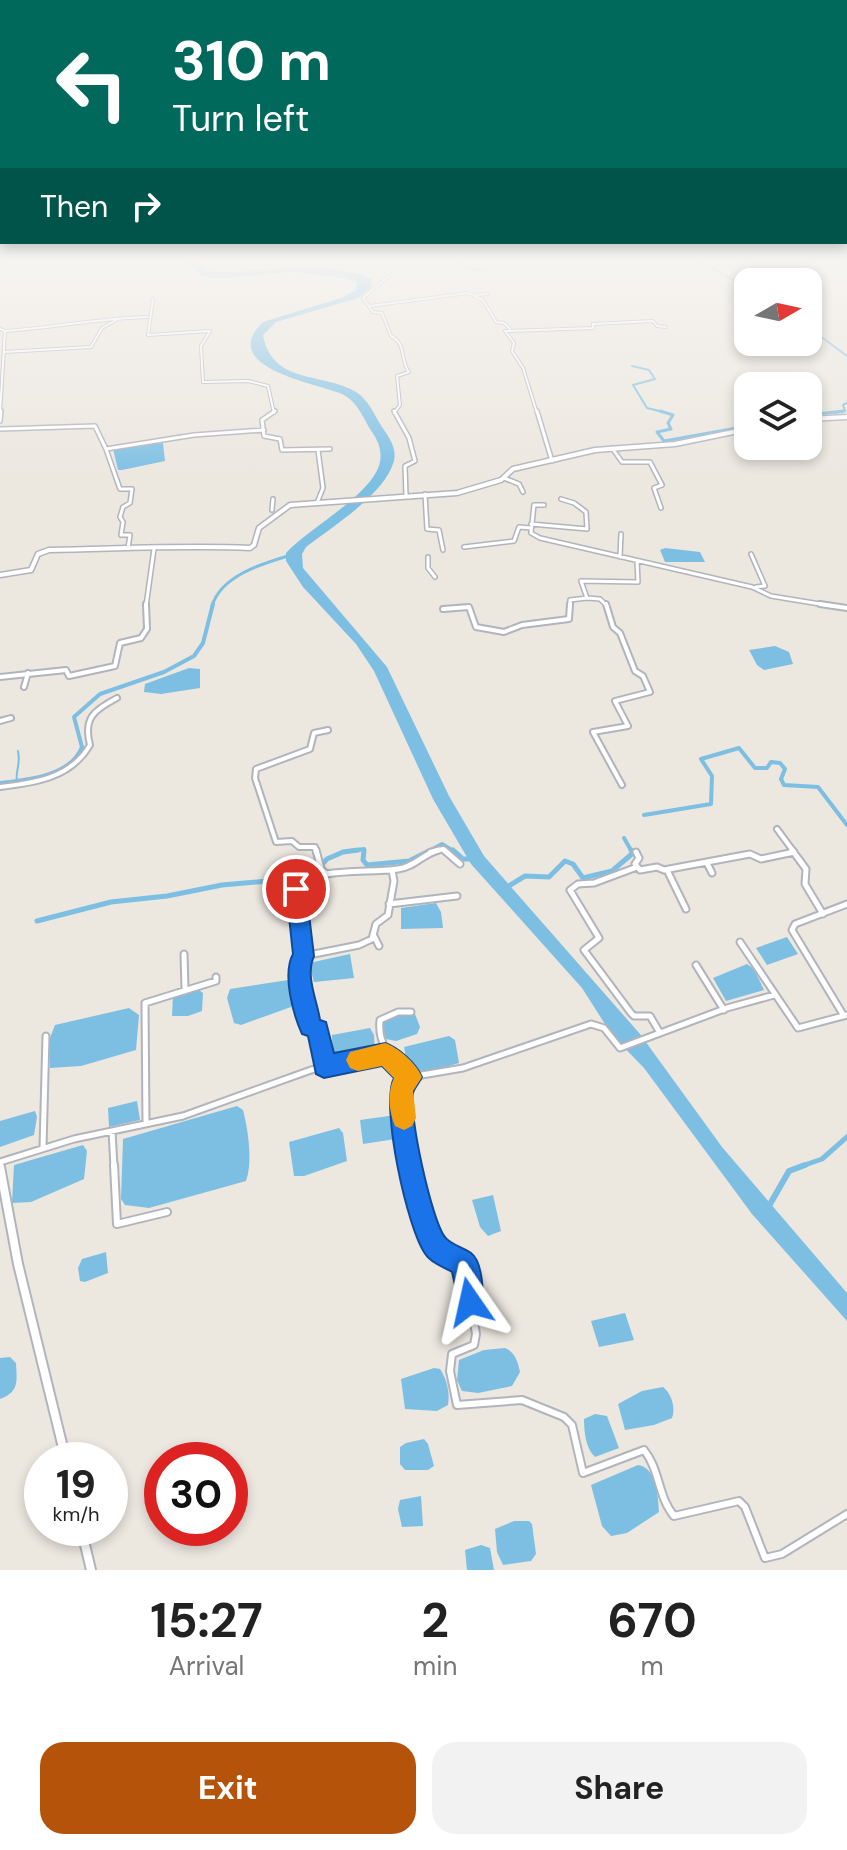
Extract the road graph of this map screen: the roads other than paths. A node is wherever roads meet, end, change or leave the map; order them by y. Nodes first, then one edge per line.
1 (5, 335) edge
2 (98, 335) edge
3 (207, 335) edge
4 (391, 335) edge
5 (508, 335) edge
6 (4, 352) junction
7 (2, 389) edge
8 (847, 417) edge
9 (822, 418) edge
10 (0, 421) edge
11 (0, 429) edge
12 (264, 430) junction
13 (734, 432) edge
14 (612, 448) junction
15 (106, 449) junction
16 (330, 449) dead end
17 (318, 450) junction
18 (552, 461) junction
19 (504, 478) junction
20 (523, 492) dead end
21 (425, 494) junction
22 (406, 495) junction
23 (273, 499) dead end
24 (561, 499) dead end
25 (317, 503) junction
26 (544, 505) dead end
27 (661, 508) dead end
28 (272, 510) dead end
29 (531, 526) junction
30 (621, 534) dead end
31 (464, 547) dead end
32 (128, 548) junction
33 (154, 549) junction
34 (443, 550) dead end
35 (751, 554) dead end
36 (428, 557) dead end
37 (620, 557) junction
38 (656, 559) dead end
39 (637, 561) junction
40 (656, 565) junction
41 (0, 575) edge
42 (435, 577) dead end
43 (754, 588) junction
44 (587, 598) junction
45 (847, 608) edge
46 (443, 609) dead end
47 (28, 673) junction
48 (0, 677) edge
49 (24, 687) dead end
50 (117, 698) dead end
51 (11, 718) dead end
52 (0, 721) edge
53 (328, 730) dead end
54 (622, 785) dead end
55 (0, 787) edge
56 (777, 829) dead end
57 (636, 852) dead end
58 (794, 852) junction
59 (707, 863) junction
60 (460, 864) dead end
61 (637, 867) junction
62 (392, 870) junction
63 (667, 870) junction
64 (712, 873) dead end
65 (296, 889) dead end
66 (457, 896) dead end
67 (389, 904) junction
68 (847, 904) edge
69 (686, 909) dead end
70 (823, 914) junction
71 (374, 936) junction
72 (740, 942) dead end
73 (379, 946) dead end
74 (184, 954) dead end
75 (304, 956) junction
76 (696, 965) dead end
77 (216, 977) dead end
78 (185, 989) junction
79 (774, 995) junction
80 (724, 1010) junction
81 (411, 1012) dead end
82 (846, 1015) edge
83 (660, 1033) junction
84 (46, 1036) dead end
85 (385, 1054) junction
86 (324, 1066) junction
87 (410, 1077) junction
88 (146, 1123) junction
89 (112, 1131) junction
90 (43, 1147) junction
91 (0, 1165) edge
92 (167, 1212) dead end
93 (62, 1442) edge
94 (847, 1514) edge
95 (85, 1546) edge
96 (91, 1570) edge

1 - 6 street
2 - 6 street
3 - 12 street
4 - 22 street
5 - 18 street
6 - 7 street
7 - 10 street
8 - 9 main road
11 - 15 street
12 - 15 street
12 - 17 street
13 - 14 main road
14 - 18 main road
14 - 27 street
15 - 32 street
16 - 17 street
17 - 25 street
18 - 19 main road
19 - 20 street
19 - 21 main road
21 - 22 main road
21 - 34 street
22 - 25 main road
23 - 28 street
24 - 29 street
25 - 33 main road
26 - 29 street
29 - 31 street
29 - 37 street
30 - 37 street
32 - 33 main road
32 - 41 main road
33 - 47 street
35 - 43 street
36 - 42 street
37 - 39 street
38 - 40 street
39 - 40 street
39 - 44 street
40 - 43 street
43 - 45 street
44 - 46 street
44 - 54 street
47 - 48 street
47 - 49 street
50 - 55 street
51 - 52 street
53 - 62 street
56 - 58 street
57 - 61 street
58 - 59 street
58 - 70 street
59 - 63 street
59 - 64 street
60 - 62 street
61 - 63 street
61 - 83 street
62 - 67 street
63 - 69 street
65 - 75 street
66 - 67 street
67 - 71 street
68 - 70 street
70 - 82 street
71 - 73 street
71 - 75 street
72 - 79 street
74 - 78 street
75 - 86 street
76 - 80 street
77 - 78 street
78 - 88 street
79 - 80 street
79 - 82 street
80 - 83 street
81 - 85 street
83 - 87 street
84 - 90 street
85 - 86 street
85 - 87 street
86 - 88 street
87 - 94 street
88 - 89 street
89 - 90 street
89 - 92 street
90 - 91 street
91 - 93 street
95 - 96 street

